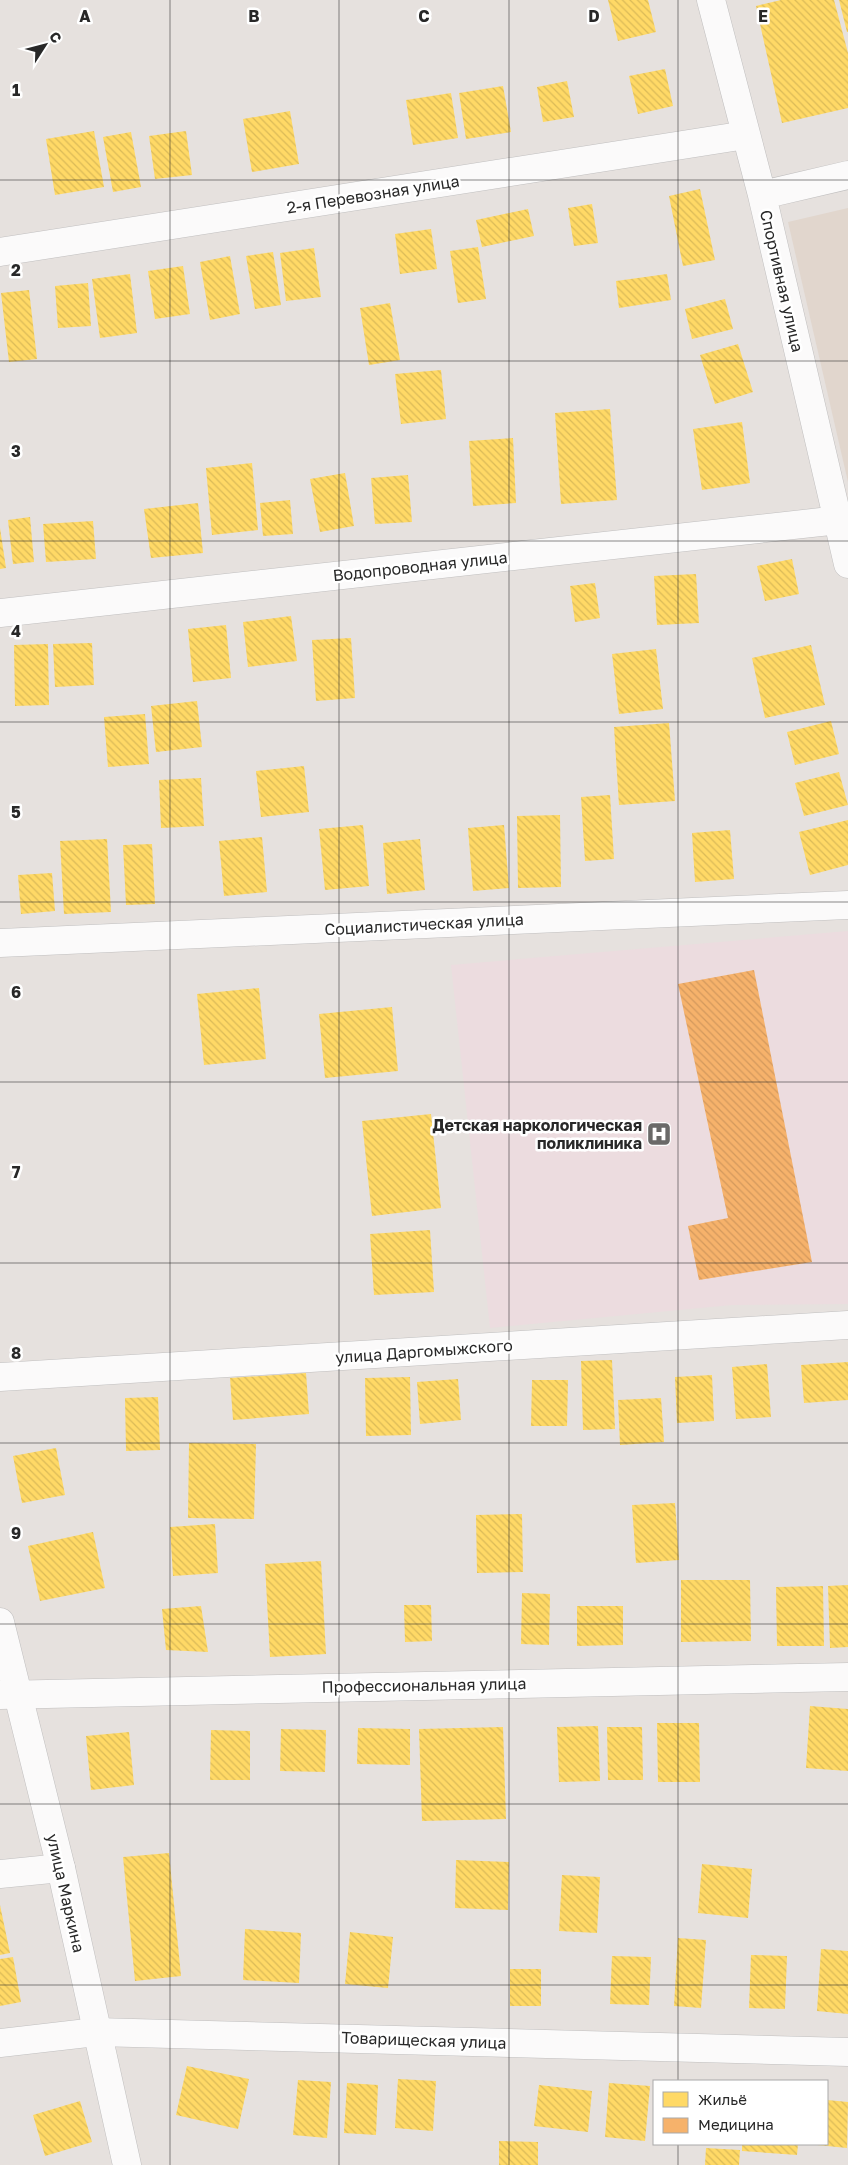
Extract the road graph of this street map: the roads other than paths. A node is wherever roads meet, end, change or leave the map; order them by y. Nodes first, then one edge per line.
1 (711, 0) edge
2 (746, 135) junction
3 (848, 175) edge
4 (762, 195) junction
5 (0, 252) edge
6 (839, 520) junction
7 (848, 564) edge
8 (0, 612) edge
9 (848, 905) edge
10 (0, 942) edge
11 (848, 1325) edge
12 (0, 1377) edge
13 (0, 1622) edge
14 (848, 1677) edge
15 (9, 1694) edge
16 (61, 1868) junction
17 (0, 1874) edge
18 (96, 2032) junction
19 (0, 2043) edge
20 (848, 2052) edge
21 (127, 2165) edge

1 - 2 street, Спортивная улица
2 - 4 street, Спортивная улица
2 - 5 street, 2-я Перевозная улица
3 - 4 street
4 - 6 street, Спортивная улица
6 - 7 street, Спортивная улица
6 - 8 street, Водопроводная улица
9 - 10 street, Социалистическая улица
11 - 12 street, улица Даргомыжского
13 - 15 street, улица Маркина
14 - 15 street, Профессиональная улица
15 - 16 street, улица Маркина
16 - 17 street
16 - 18 street, улица Маркина
18 - 19 street, Товарищеская улица
18 - 20 street, Товарищеская улица
18 - 21 street, улица Маркина

